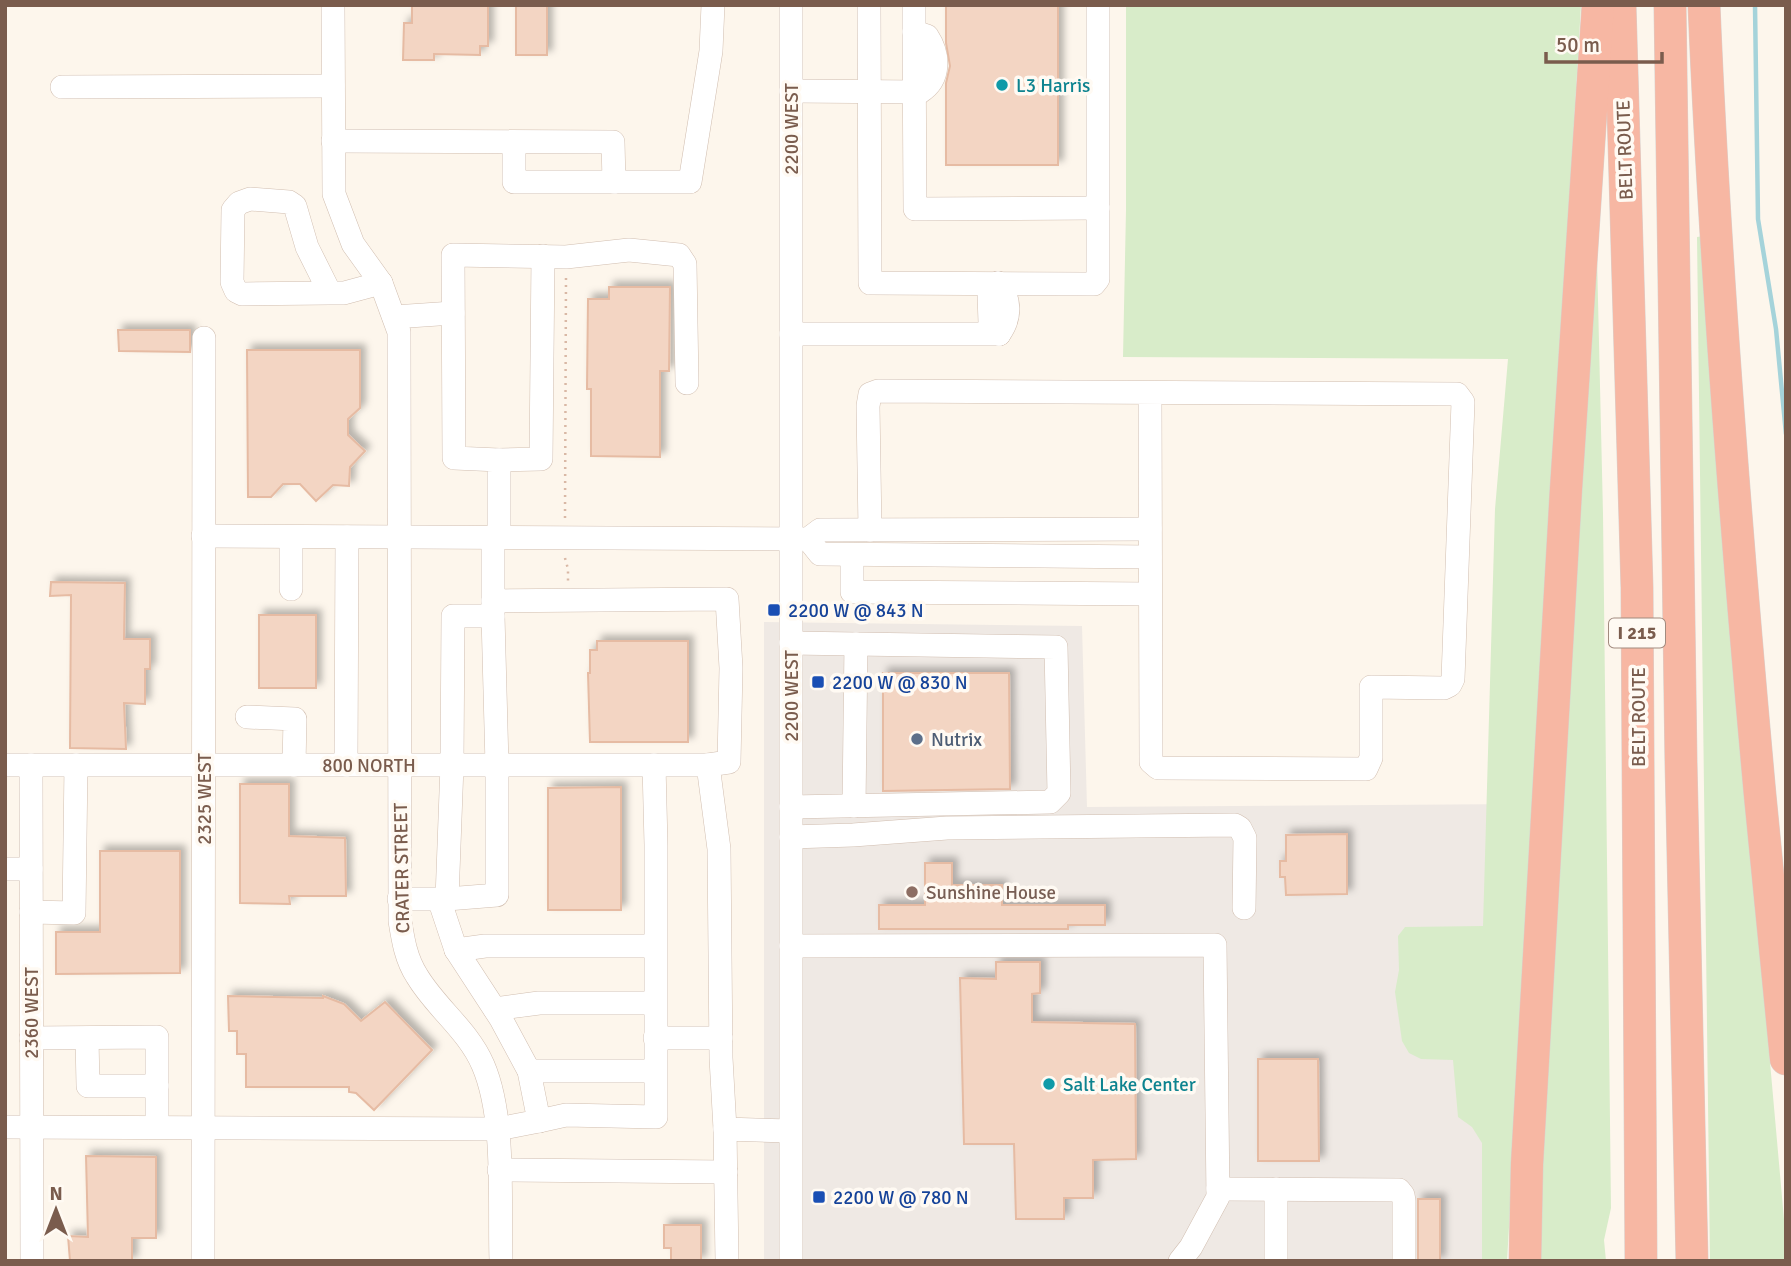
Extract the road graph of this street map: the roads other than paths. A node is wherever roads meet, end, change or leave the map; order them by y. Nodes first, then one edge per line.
1 (333, 5) edge
2 (713, 5) edge
3 (791, 5) edge
4 (869, 5) edge
5 (914, 5) edge
6 (1098, 5) edge
7 (1598, 5) edge
8 (1620, 5) edge
9 (1670, 5) edge
10 (1704, 5) edge
11 (333, 86) junction
12 (62, 87) dead end
13 (791, 91) junction
14 (869, 91) junction
15 (914, 91) junction
16 (333, 141) junction
17 (514, 142) junction
18 (614, 182) junction
19 (1098, 208) junction
20 (543, 256) junction
21 (381, 283) junction
22 (998, 283) junction
23 (330, 293) junction
24 (453, 313) junction
25 (394, 317) junction
26 (791, 334) junction
27 (204, 338) dead end
28 (687, 383) dead end
29 (1150, 393) junction
30 (499, 460) junction
31 (1150, 529) junction
32 (870, 530) junction
33 (203, 536) junction
34 (291, 537) junction
35 (348, 537) junction
36 (401, 538) junction
37 (496, 538) junction
38 (800, 539) junction
39 (852, 555) junction
40 (1150, 557) junction
41 (291, 589) dead end
42 (1150, 594) junction
43 (493, 608) junction
44 (791, 643) junction
45 (856, 644) junction
46 (247, 717) dead end
47 (5, 765) edge
48 (31, 765) junction
49 (76, 765) junction
50 (204, 765) junction
51 (294, 765) junction
52 (346, 765) junction
53 (400, 765) junction
54 (452, 765) junction
55 (497, 765) junction
56 (654, 765) junction
57 (708, 765) junction
58 (854, 806) junction
59 (791, 807) junction
60 (791, 837) junction
61 (5, 869) edge
62 (31, 869) junction
63 (399, 899) junction
64 (443, 899) junction
65 (1244, 908) dead end
66 (31, 912) junction
67 (655, 946) junction
68 (791, 946) junction
69 (456, 950) junction
70 (655, 1003) junction
71 (495, 1009) junction
72 (31, 1038) junction
73 (87, 1038) junction
74 (655, 1038) junction
75 (721, 1038) junction
76 (1786, 1059) edge
77 (529, 1071) junction
78 (655, 1071) junction
79 (157, 1086) junction
80 (539, 1121) junction
81 (5, 1127) edge
82 (31, 1127) junction
83 (157, 1127) junction
84 (203, 1127) junction
85 (498, 1129) junction
86 (725, 1129) junction
87 (790, 1131) junction
88 (499, 1170) junction
89 (726, 1172) junction
90 (1218, 1189) junction
91 (1276, 1189) junction
92 (32, 1261) edge
93 (204, 1261) edge
94 (501, 1261) edge
95 (727, 1261) edge
96 (791, 1261) edge
97 (1180, 1261) edge
98 (1276, 1261) edge
99 (1404, 1261) edge
100 (1525, 1261) edge
101 (1641, 1261) edge
102 (1692, 1261) edge

1 - 11 street, CRATER STREET
2 - 18 street
3 - 13 street, 2200 WEST
4 - 14 street
5 - 15 street
6 - 19 street
7 - 100 highway
8 - 101 highway, BELT ROUTE / I 215
9 - 102 highway, I 215
10 - 76 highway
11 - 12 street
11 - 16 street, CRATER STREET
13 - 14 street
13 - 26 street, 2200 WEST
14 - 15 street
14 - 22 street
15 - 19 street
16 - 17 street
16 - 21 street, CRATER STREET
17 - 18 street
17 - 18 street
19 - 22 street
20 - 24 street
20 - 28 street
20 - 30 street
21 - 23 street
21 - 25 street, CRATER STREET
22 - 26 street
23 - 23 street
24 - 25 street
24 - 30 street
25 - 36 street, CRATER STREET
26 - 38 street, 2200 WEST
27 - 33 street, 2325 WEST
29 - 31 street
29 - 32 street
29 - 42 street
30 - 37 street
31 - 32 street
31 - 40 street
32 - 38 street
33 - 34 street
33 - 50 street, 2325 WEST
34 - 35 street
34 - 41 street
35 - 36 street
35 - 52 street
36 - 37 street
36 - 53 street, CRATER STREET
37 - 38 street
37 - 43 street
38 - 39 street
38 - 44 street, 2200 WEST
39 - 40 street
39 - 42 street
40 - 42 street
43 - 54 street
43 - 55 street
43 - 57 street
44 - 45 street
44 - 59 street, 2200 WEST
45 - 58 street
45 - 58 street
46 - 51 street
47 - 48 street, 800 NORTH
48 - 49 street, 800 NORTH
48 - 62 street, 2360 WEST
49 - 50 street, 800 NORTH
49 - 66 street
50 - 51 street, 800 NORTH
50 - 84 street, 2325 WEST
51 - 52 street, 800 NORTH
52 - 53 street, 800 NORTH
53 - 54 street, 800 NORTH
53 - 63 street, CRATER STREET
54 - 55 street, 800 NORTH
54 - 64 street
55 - 56 street, 800 NORTH
55 - 64 street
56 - 57 street, 800 NORTH
56 - 67 street
57 - 75 street
58 - 59 street
59 - 60 street, 2200 WEST
60 - 65 street
60 - 68 street, 2200 WEST
61 - 62 street
62 - 66 street, 2360 WEST
63 - 64 street
63 - 85 street, CRATER STREET
64 - 69 street
66 - 72 street, 2360 WEST
67 - 69 street
67 - 70 street
68 - 87 street, 2200 WEST
68 - 90 street
69 - 71 street
70 - 71 street
70 - 74 street
71 - 77 street
72 - 73 street
72 - 82 street, 2360 WEST
73 - 79 street
73 - 79 street
74 - 75 street
74 - 78 street
75 - 86 street
77 - 78 street
77 - 80 street
78 - 80 street
79 - 83 street
80 - 85 street
81 - 82 street
82 - 83 street
82 - 92 street, 2360 WEST
83 - 84 street
84 - 85 street
84 - 93 street, 2325 WEST
85 - 88 street, CRATER STREET
86 - 87 street
86 - 89 street
87 - 96 street, 2200 WEST
88 - 89 street
88 - 94 street, CRATER STREET
89 - 95 street
90 - 91 street
90 - 97 street
91 - 98 street
91 - 99 street

